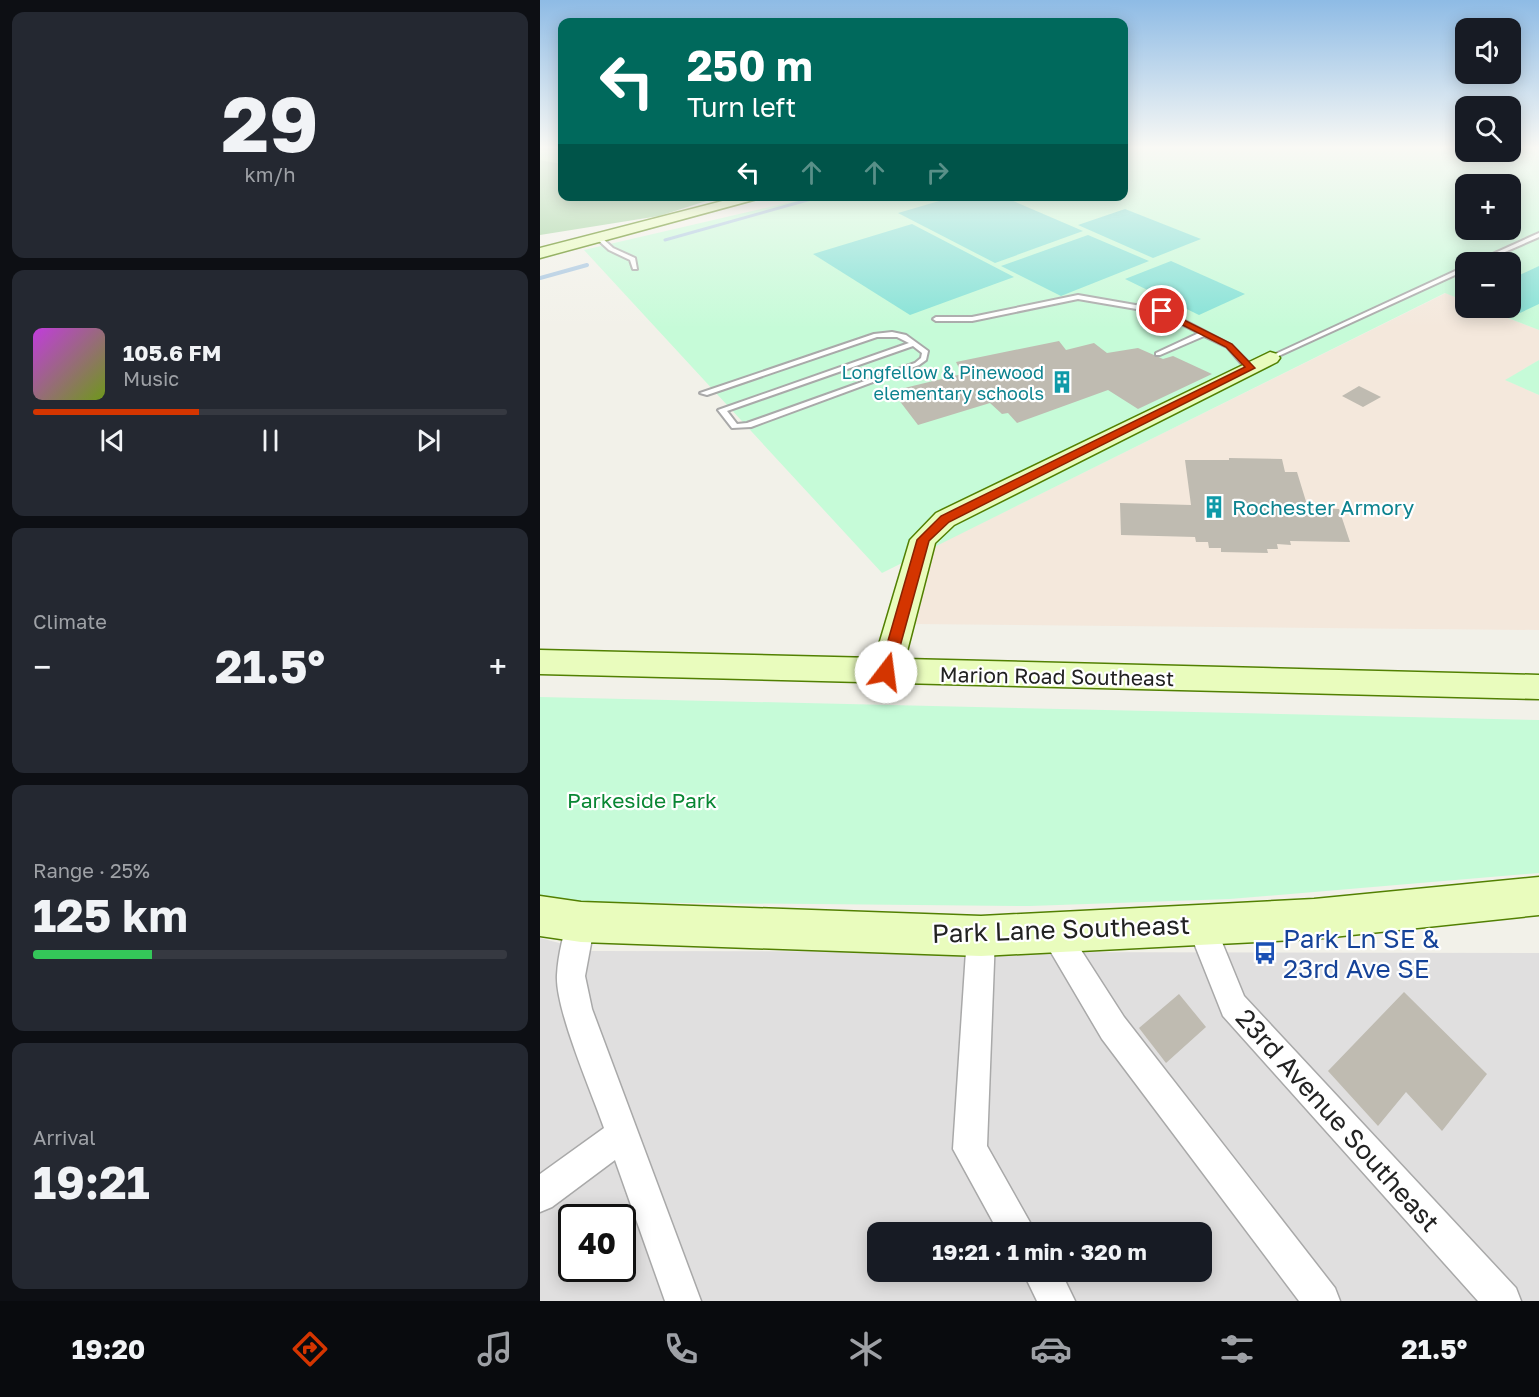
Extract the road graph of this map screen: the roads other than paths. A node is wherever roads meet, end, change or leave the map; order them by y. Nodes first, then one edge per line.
1 (721, 207) edge
2 (1539, 235) edge
3 (600, 239) junction
4 (1501, 252) edge
5 (540, 253) edge
6 (635, 268) dead end
7 (1455, 273) edge
8 (936, 319) dead end
9 (1204, 333) junction
10 (914, 343) junction
11 (1158, 354) dead end
12 (1260, 363) junction
13 (704, 393) dead end
14 (540, 662) edge
15 (886, 672) junction
16 (1539, 687) edge
17 (1539, 896) edge
18 (540, 916) edge
19 (581, 922) junction
20 (1200, 923) junction
21 (1053, 932) junction
22 (981, 936) junction
23 (624, 1134) junction
24 (540, 1195) edge
25 (1012, 1222) edge
26 (1047, 1282) edge
27 (683, 1301) edge
28 (1057, 1301) edge
29 (1322, 1301) edge
30 (1503, 1301) edge

1 - 3 street
2 - 4 lane
3 - 5 street
3 - 6 lane
7 - 12 lane
8 - 9 lane
9 - 11 lane
9 - 12 lane
10 - 10 lane
10 - 13 lane
12 - 15 street
14 - 15 street, Marion Road Southeast
15 - 16 street, Marion Road Southeast
17 - 20 street, Park Lane Southeast
18 - 19 street, Park Lane Southeast
19 - 22 street, Park Lane Southeast
19 - 23 street
20 - 21 street, Park Lane Southeast
20 - 30 street, 23rd Avenue Southeast
21 - 22 street, Park Lane Southeast
21 - 29 street
22 - 25 street
23 - 24 street
23 - 27 street
26 - 28 street

